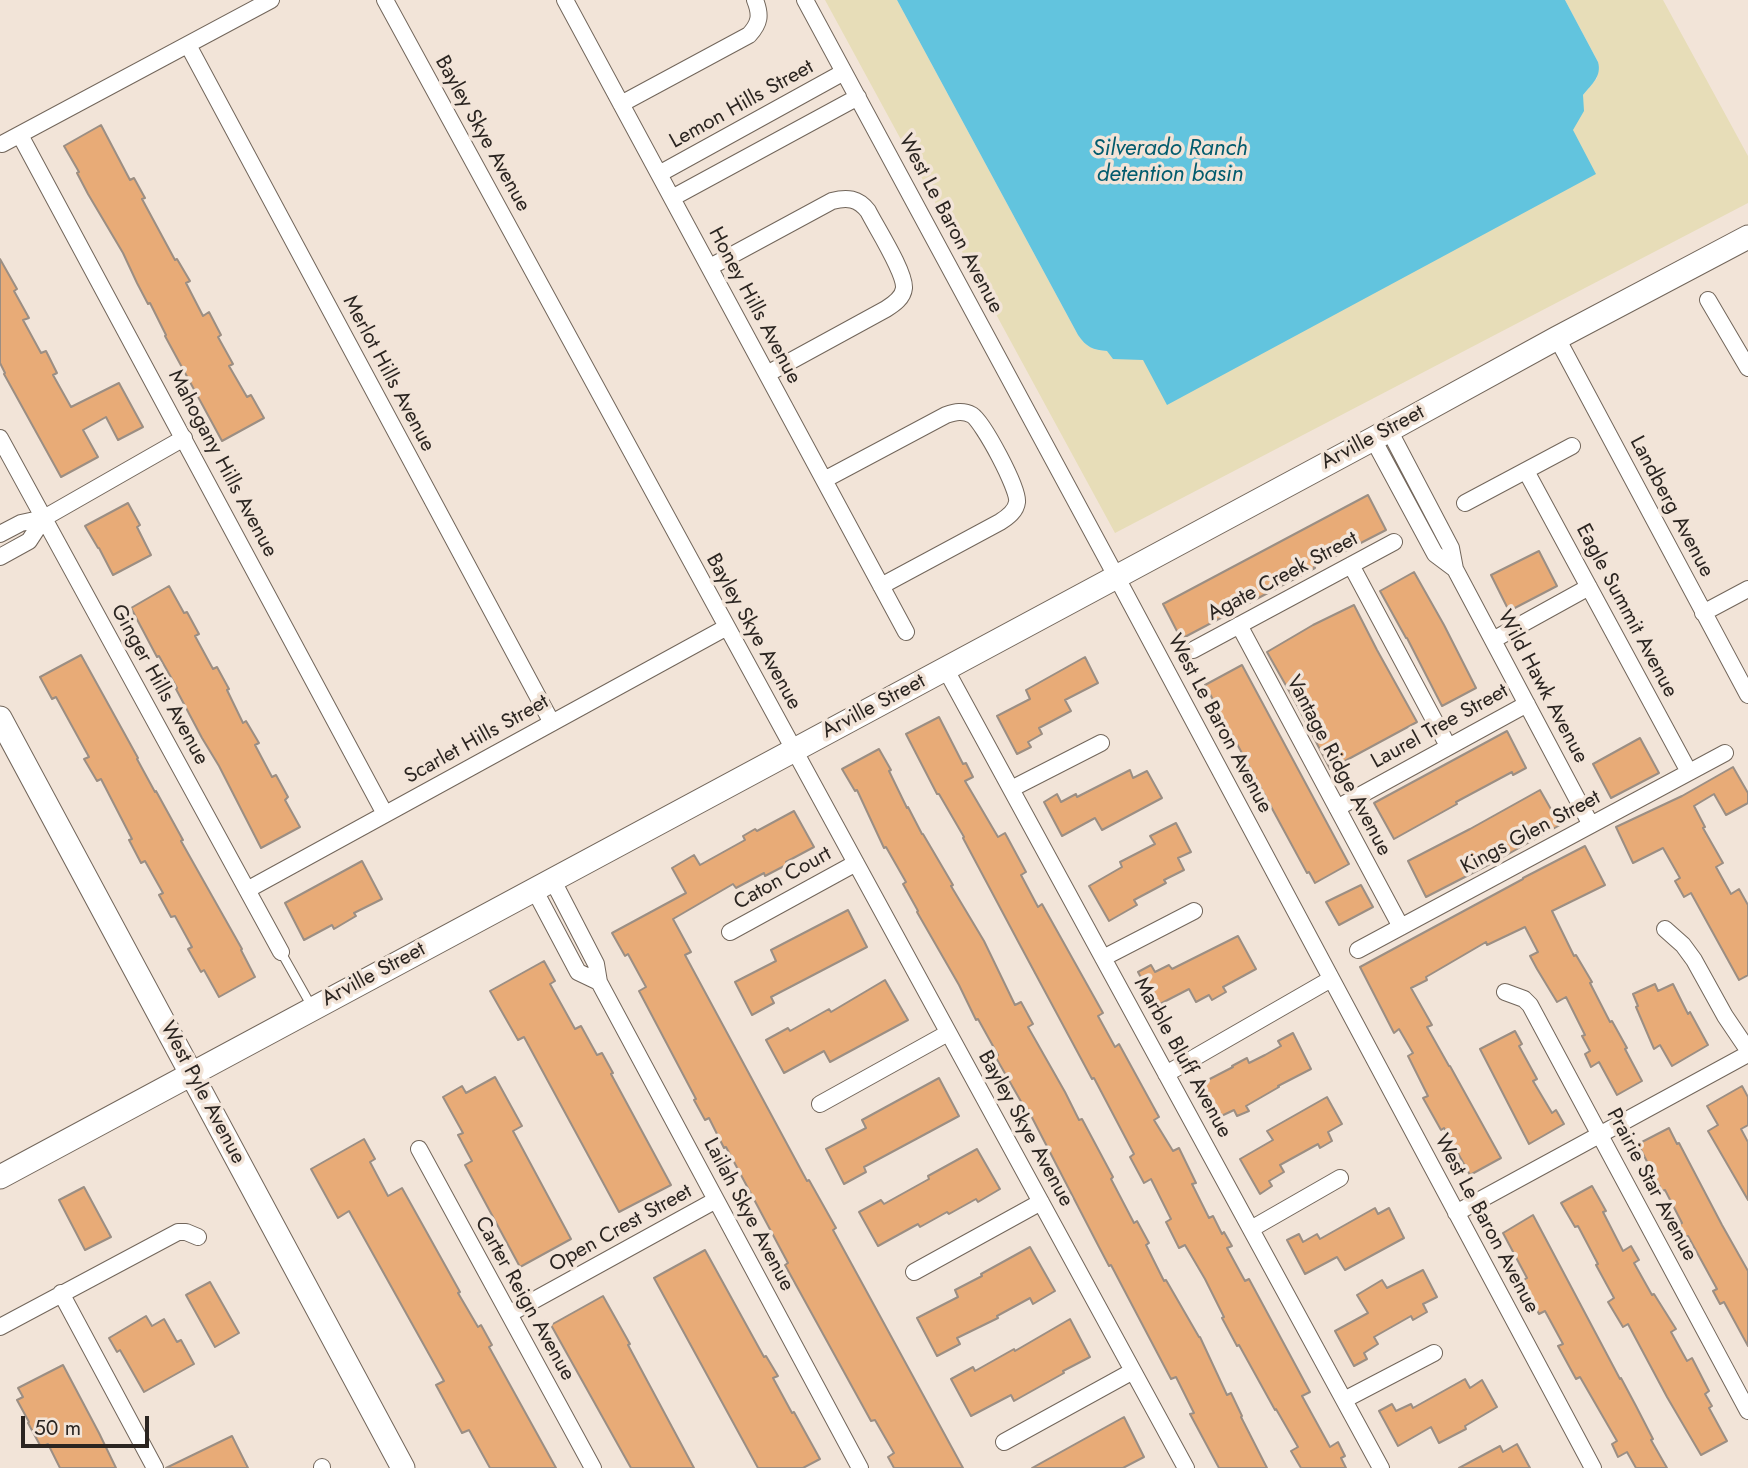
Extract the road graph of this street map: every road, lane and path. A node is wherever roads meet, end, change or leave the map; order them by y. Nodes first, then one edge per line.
1 (271, 0) edge
2 (385, 0) edge
3 (565, 0) edge
4 (755, 0) edge
5 (805, 0) edge
6 (188, 45) junction
7 (844, 72) junction
8 (858, 97) junction
9 (621, 104) junction
10 (20, 135) junction
11 (2, 144) edge
12 (659, 174) junction
13 (672, 198) junction
14 (1748, 237) edge
15 (710, 267) junction
16 (1708, 300) dead end
17 (1557, 338) junction
18 (1747, 363) edge
19 (767, 373) junction
20 (1381, 435) junction
21 (0, 438) edge
22 (184, 438) junction
23 (1572, 446) dead end
24 (1526, 471) junction
25 (824, 480) junction
26 (1465, 503) dead end
27 (44, 518) junction
28 (0, 534) edge
29 (1394, 542) dead end
30 (0, 557) edge
31 (1351, 565) junction
32 (1116, 576) junction
33 (881, 586) junction
34 (1589, 587) junction
35 (1748, 589) edge
36 (1703, 613) junction
37 (1239, 625) junction
38 (727, 627) junction
39 (906, 632) dead end
40 (1493, 640) junction
41 (1193, 650) dead end
42 (946, 668) junction
43 (1748, 695) edge
44 (1527, 704) junction
45 (0, 718) edge
46 (552, 723) junction
47 (1101, 743) dead end
48 (1448, 746) junction
49 (794, 750) junction
50 (1724, 753) dead end
51 (1689, 772) junction
52 (1011, 789) junction
53 (1337, 808) junction
54 (385, 814) junction
55 (1591, 825) junction
56 (856, 863) junction
57 (543, 884) junction
58 (247, 890) junction
59 (1194, 911) dead end
60 (1401, 927) junction
61 (1665, 929) dead end
62 (730, 932) dead end
63 (584, 940) junction
64 (566, 949) junction
65 (1358, 950) dead end
66 (281, 952) joint
67 (1104, 958) junction
68 (1331, 979) junction
69 (598, 982) junction
70 (1505, 992) dead end
71 (312, 1008) junction
72 (948, 1033) junction
73 (1748, 1052) edge
74 (192, 1073) junction
75 (1166, 1074) junction
76 (820, 1104) dead end
77 (1600, 1134) junction
78 (419, 1149) dead end
79 (0, 1177) edge
80 (1340, 1178) dead end
81 (716, 1200) junction
82 (1041, 1202) junction
83 (1456, 1213) junction
84 (1251, 1229) junction
85 (198, 1237) dead end
86 (914, 1272) dead end
87 (61, 1293) junction
88 (509, 1314) junction
89 (0, 1327) edge
90 (1434, 1353) dead end
91 (1133, 1371) junction
92 (1344, 1401) junction
93 (1748, 1411) edge
94 (1004, 1442) dead end
95 (155, 1468) edge
96 (404, 1468) edge
97 (593, 1468) edge
98 (860, 1468) edge
99 (1186, 1468) edge
100 (1381, 1468) edge
101 (1593, 1468) edge

1 - 6 street
2 - 38 street, Bayley Skye Avenue
3 - 9 street, Honey Hills Avenue
4 - 9 street
5 - 7 street, West Le Baron Avenue
6 - 10 street
6 - 46 street, Merlot Hills Avenue
7 - 8 street, West Le Baron Avenue
7 - 12 street, Lemon Hills Street
8 - 13 street
8 - 32 street, West Le Baron Avenue
9 - 12 street, Honey Hills Avenue
10 - 11 street
10 - 22 street, Mahogany Hills Avenue
12 - 13 street, Honey Hills Avenue
13 - 15 street, Honey Hills Avenue
14 - 17 street, Arville Street
15 - 19 street, Honey Hills Avenue
15 - 19 street
16 - 18 street
17 - 20 street, Arville Street
17 - 36 street, Landberg Avenue
19 - 25 street, Honey Hills Avenue
20 - 32 street, Arville Street
20 - 40 street, Wild Hawk Avenue
21 - 27 street, Ginger Hills Avenue
22 - 27 street
22 - 54 street, Mahogany Hills Avenue
23 - 24 street
24 - 26 street
24 - 34 street, Eagle Summit Avenue
25 - 33 street, Honey Hills Avenue
25 - 33 street
27 - 28 street
27 - 30 street
27 - 58 street, Ginger Hills Avenue
29 - 31 street, Agate Creek Street
31 - 37 street, Agate Creek Street
31 - 48 street
32 - 42 street, Arville Street
32 - 68 street, West Le Baron Avenue
33 - 39 street, Honey Hills Avenue
34 - 40 street
34 - 51 street, Eagle Summit Avenue
35 - 36 street
36 - 43 street, Landberg Avenue
37 - 41 street, Agate Creek Street
37 - 53 street, Vantage Ridge Avenue
38 - 46 street, Scarlet Hills Street
38 - 49 street, Bayley Skye Avenue
40 - 44 street, Wild Hawk Avenue
42 - 49 street, Arville Street
42 - 52 street, Marble Bluff Avenue
44 - 48 street, Laurel Tree Street
44 - 55 street, Wild Hawk Avenue
45 - 74 street, West Pyle Avenue
46 - 54 street, Scarlet Hills Street
47 - 52 street
48 - 53 street, Laurel Tree Street
49 - 56 street, Bayley Skye Avenue
49 - 57 street, Arville Street
50 - 51 street, Kings Glen Street
51 - 55 street, Kings Glen Street
52 - 67 street, Marble Bluff Avenue
53 - 60 street, Vantage Ridge Avenue
54 - 58 street, Scarlet Hills Street
55 - 60 street, Kings Glen Street
56 - 62 street, Caton Court
56 - 72 street, Bayley Skye Avenue
57 - 63 street, Lailah Skye Avenue
57 - 64 street, Lailah Skye Avenue
57 - 71 street, Arville Street
58 - 66 street, Ginger Hills Avenue
59 - 67 street
60 - 65 street, Kings Glen Street
61 - 73 street
63 - 64 lane
63 - 69 street, Lailah Skye Avenue
64 - 69 street, Lailah Skye Avenue
66 - 71 lane
67 - 75 street, Marble Bluff Avenue
68 - 75 street
68 - 83 street, West Le Baron Avenue
69 - 81 street, Lailah Skye Avenue
70 - 77 street, Prairie Star Avenue
71 - 74 street, Arville Street
72 - 76 street
72 - 82 street, Bayley Skye Avenue
73 - 77 street
74 - 79 street, Arville Street
74 - 96 street, West Pyle Avenue
75 - 84 street, Marble Bluff Avenue
77 - 83 street
77 - 93 street, Prairie Star Avenue
78 - 88 street, Carter Reign Avenue
80 - 84 street
81 - 88 street, Open Crest Street
81 - 98 street, Lailah Skye Avenue
82 - 86 street
82 - 91 street, Bayley Skye Avenue
83 - 101 street, West Le Baron Avenue
84 - 92 street, Marble Bluff Avenue
85 - 87 street
87 - 89 street
87 - 95 street
88 - 97 street, Carter Reign Avenue
90 - 92 street
91 - 94 street
91 - 99 street, Bayley Skye Avenue
92 - 100 street, Marble Bluff Avenue

